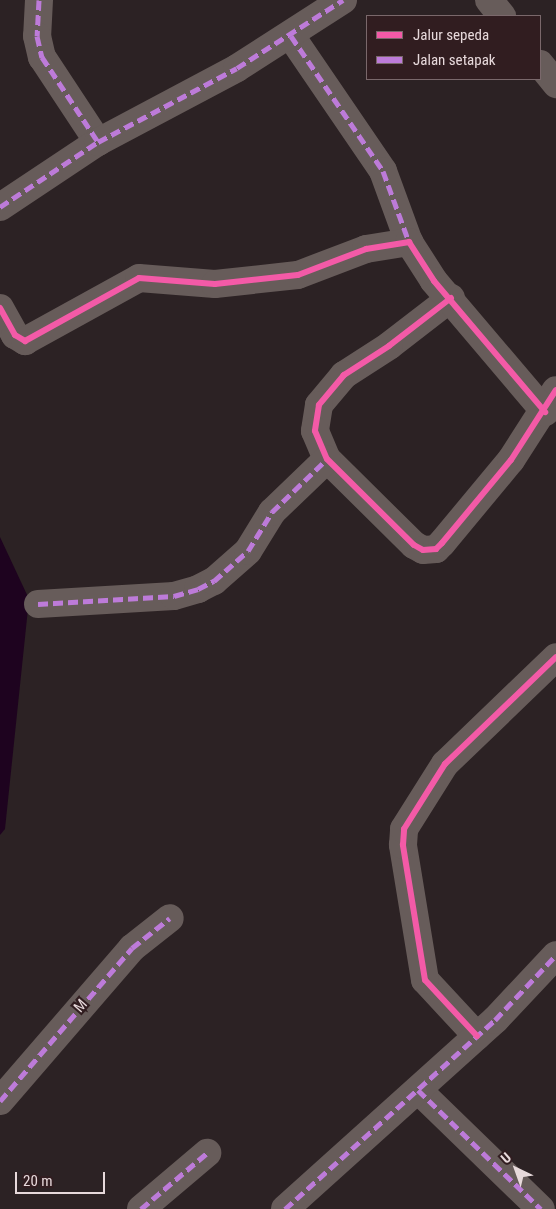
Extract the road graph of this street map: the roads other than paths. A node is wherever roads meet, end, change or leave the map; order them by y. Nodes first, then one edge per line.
1 (39, 0) edge
2 (344, 0) edge
3 (489, 0) edge
4 (501, 15) edge
5 (291, 36) junction
6 (541, 65) edge
7 (556, 84) edge
8 (98, 142) junction
9 (0, 207) edge
10 (409, 242) junction
11 (451, 298) junction
12 (0, 308) edge
13 (550, 401) edge
14 (327, 459) junction
15 (38, 604) dead end
16 (556, 657) edge
17 (170, 918) dead end
18 (556, 955) edge
19 (477, 1036) junction
20 (418, 1090) junction
21 (0, 1101) edge
22 (207, 1153) dead end
23 (141, 1209) edge
24 (286, 1209) edge
25 (540, 1209) edge

1 - 8 street
2 - 5 street
3 - 4 street
5 - 8 street
5 - 10 street
6 - 7 street
8 - 9 street
10 - 11 street
10 - 12 street
11 - 13 street
11 - 14 street
13 - 14 street
14 - 15 street
16 - 19 street
17 - 21 street, M
18 - 19 street
19 - 20 street
20 - 24 street
20 - 25 street
22 - 23 street

